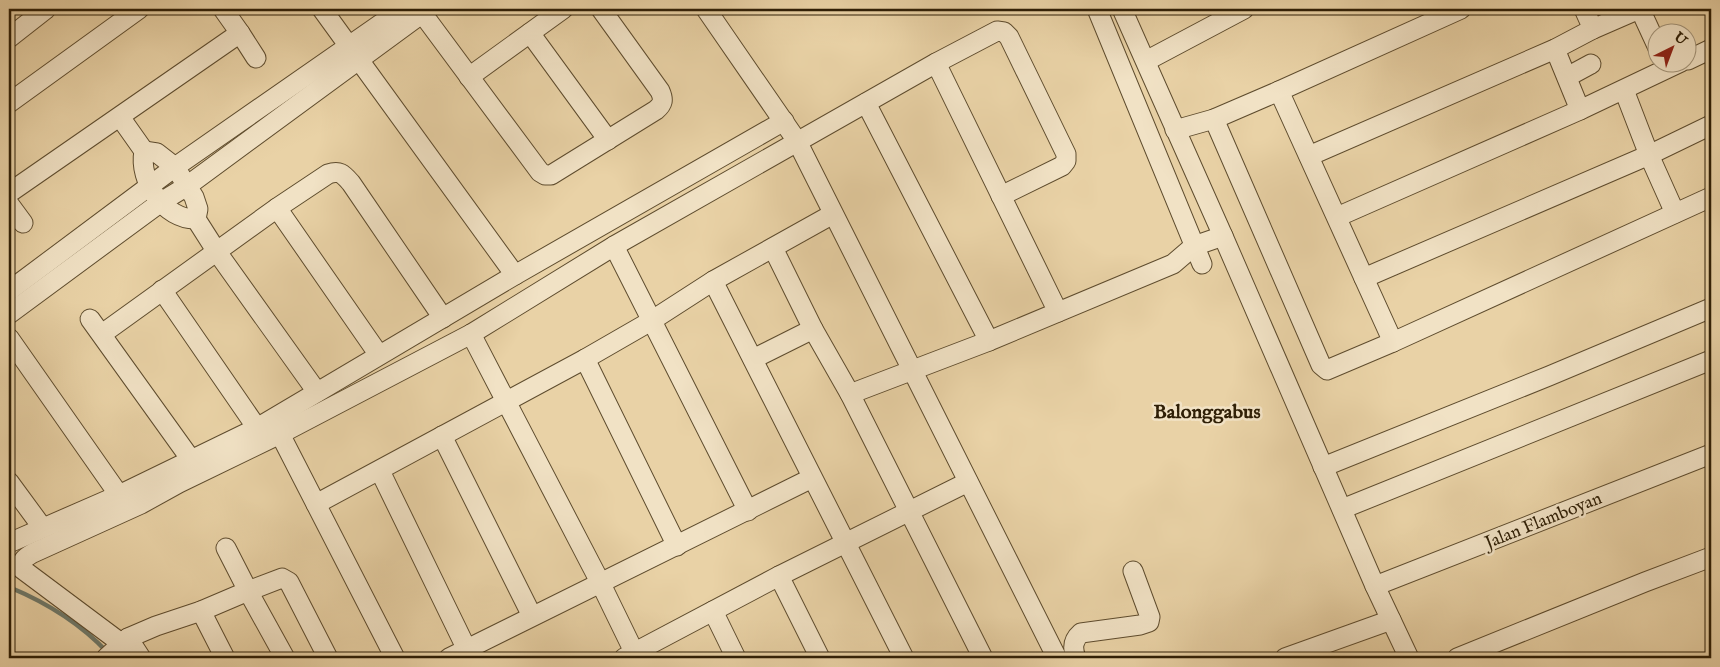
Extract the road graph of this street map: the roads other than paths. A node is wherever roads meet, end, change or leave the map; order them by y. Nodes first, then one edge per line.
1 (139, 9) edge
2 (223, 9) edge
3 (322, 9) edge
4 (402, 9) edge
5 (564, 9) edge
6 (601, 9) edge
7 (706, 9) edge
8 (1097, 9) edge
9 (1122, 9) edge
10 (1244, 9) edge
11 (1461, 9) edge
12 (1584, 9) edge
13 (1639, 9) edge
14 (425, 11) edge
15 (37, 12) edge
16 (1648, 27) edge
17 (1593, 29) junction
18 (240, 33) junction
19 (530, 33) junction
20 (9, 38) edge
21 (1555, 49) junction
22 (1711, 49) edge
23 (354, 52) junction
24 (1698, 55) edge
25 (256, 58) dead end
26 (1146, 61) junction
27 (936, 63) junction
28 (1591, 64) dead end
29 (1657, 72) edge
30 (469, 77) junction
31 (1567, 77) junction
32 (1624, 90) junction
33 (1279, 91) junction
34 (9, 103) edge
35 (866, 103) junction
36 (1580, 110) junction
37 (120, 117) junction
38 (1214, 119) junction
39 (784, 121) junction
40 (1711, 125) edge
41 (1175, 130) junction
42 (608, 140) junction
43 (796, 141) junction
44 (144, 152) junction
45 (1648, 155) junction
46 (1308, 156) junction
47 (175, 167) junction
48 (149, 186) junction
49 (187, 186) junction
50 (9, 193) edge
51 (1001, 196) junction
52 (1711, 197) edge
53 (161, 202) junction
54 (9, 204) edge
55 (277, 208) junction
56 (1675, 213) junction
57 (833, 214) junction
58 (1337, 218) junction
59 (196, 219) junction
60 (23, 223) dead end
61 (1227, 244) junction
62 (614, 246) junction
63 (1194, 246) junction
64 (773, 248) junction
65 (217, 252) junction
66 (1173, 264) junction
67 (1202, 264) junction
68 (515, 275) junction
69 (1364, 278) junction
70 (713, 281) junction
71 (162, 290) junction
72 (9, 291) edge
73 (1711, 308) edge
74 (1058, 312) junction
75 (9, 314) edge
76 (443, 318) junction
77 (90, 319) dead end
78 (651, 321) junction
79 (813, 329) junction
80 (102, 334) junction
81 (471, 334) junction
82 (9, 338) edge
83 (989, 341) junction
84 (1393, 342) junction
85 (379, 355) junction
86 (585, 359) junction
87 (753, 359) junction
88 (1711, 360) edge
89 (912, 370) junction
90 (317, 392) junction
91 (850, 394) junction
92 (506, 401) junction
93 (256, 428) junction
94 (280, 434) junction
95 (442, 436) junction
96 (1711, 454) edge
97 (192, 461) junction
98 (1323, 467) junction
99 (380, 471) junction
100 (812, 478) junction
101 (9, 482) edge
102 (968, 482) junction
103 (119, 495) junction
104 (316, 504) junction
105 (1342, 509) junction
106 (748, 511) junction
107 (908, 512) junction
108 (42, 527) junction
109 (845, 542) junction
110 (9, 543) edge
111 (677, 546) junction
112 (226, 548) dead end
113 (1711, 557) edge
114 (1133, 571) dead end
115 (779, 576) junction
116 (600, 582) junction
117 (1375, 586) junction
118 (248, 591) junction
119 (201, 611) junction
120 (713, 612) junction
121 (532, 616) junction
122 (1391, 620) junction
123 (118, 646) edge
124 (469, 654) edge
125 (632, 656) edge
126 (141, 658) edge
127 (225, 658) edge
128 (285, 658) edge
129 (328, 658) edge
130 (395, 658) edge
131 (449, 658) edge
132 (736, 658) edge
133 (820, 658) edge
134 (904, 658) edge
135 (983, 658) edge
136 (1057, 658) edge
137 (1076, 658) edge
138 (1285, 658) edge
139 (1410, 658) edge
140 (1457, 658) edge

1 - 34 street
2 - 18 street
3 - 23 street
4 - 23 street
5 - 19 street
6 - 42 street
7 - 39 street
8 - 63 street
9 - 26 street
10 - 26 street
11 - 33 street
12 - 17 street
13 - 16 street
13 - 17 street
14 - 23 street
14 - 30 street
15 - 20 street
17 - 21 street
18 - 25 street
18 - 37 street
19 - 30 street
19 - 42 street
21 - 31 street
21 - 46 street
22 - 24 street
23 - 47 street
23 - 49 street
23 - 68 street
26 - 41 street
27 - 35 street
27 - 51 street
27 - 51 street
28 - 31 street
29 - 32 street
30 - 42 street
31 - 36 street
32 - 36 street
32 - 45 street
33 - 38 street
33 - 46 street
35 - 43 street
35 - 83 street
36 - 58 street
37 - 44 street
37 - 50 street
38 - 41 street
38 - 84 street
39 - 43 street
39 - 68 street
40 - 45 street
41 - 61 street
43 - 57 street
43 - 62 street
44 - 47 street
44 - 48 street
45 - 56 street
45 - 69 street
46 - 58 street
47 - 48 street
47 - 49 street
48 - 53 street
48 - 72 street
49 - 53 street
49 - 59 street
51 - 74 street
52 - 56 street
53 - 59 street
53 - 75 street
54 - 60 street
55 - 65 street
55 - 76 street
55 - 85 street
56 - 84 street
57 - 64 street
57 - 89 street
58 - 69 street
59 - 65 street
61 - 63 street
61 - 67 street
61 - 98 street
62 - 78 street
62 - 81 street
63 - 66 street
63 - 67 street
64 - 70 street
64 - 79 street
65 - 71 street
65 - 90 street
66 - 67 street
66 - 74 street
68 - 76 street
69 - 84 street
70 - 78 street
70 - 87 street
71 - 80 street
71 - 93 street
73 - 98 street
74 - 83 street
76 - 85 street
77 - 80 street
78 - 86 street
78 - 106 street
79 - 87 street
79 - 91 street
80 - 97 street
81 - 92 street
81 - 94 street
82 - 103 street
83 - 89 street
85 - 90 street
86 - 92 street
86 - 111 street
87 - 100 street
88 - 105 street
89 - 91 street
89 - 102 street
90 - 93 street
91 - 107 street
92 - 95 street
92 - 116 street
93 - 97 street
94 - 104 street
94 - 123 street
95 - 99 street
95 - 121 street
96 - 117 street, Jalan Flamboyan
97 - 103 street
98 - 105 street
99 - 104 street
99 - 124 street
100 - 106 street
100 - 109 street
101 - 108 street
102 - 107 street
102 - 136 street
103 - 108 street
104 - 130 street
105 - 117 street
106 - 111 street
107 - 109 street
107 - 135 street
108 - 110 street
109 - 115 street
109 - 134 street
111 - 116 street
112 - 118 street
113 - 140 street
114 - 137 street
115 - 120 street
115 - 133 street
116 - 121 street
116 - 125 street
117 - 122 street
118 - 119 street
118 - 128 street
118 - 129 street
119 - 123 street
119 - 127 street
120 - 125 street
120 - 132 street
121 - 124 street
122 - 138 street
122 - 139 street
123 - 126 street
124 - 131 street

